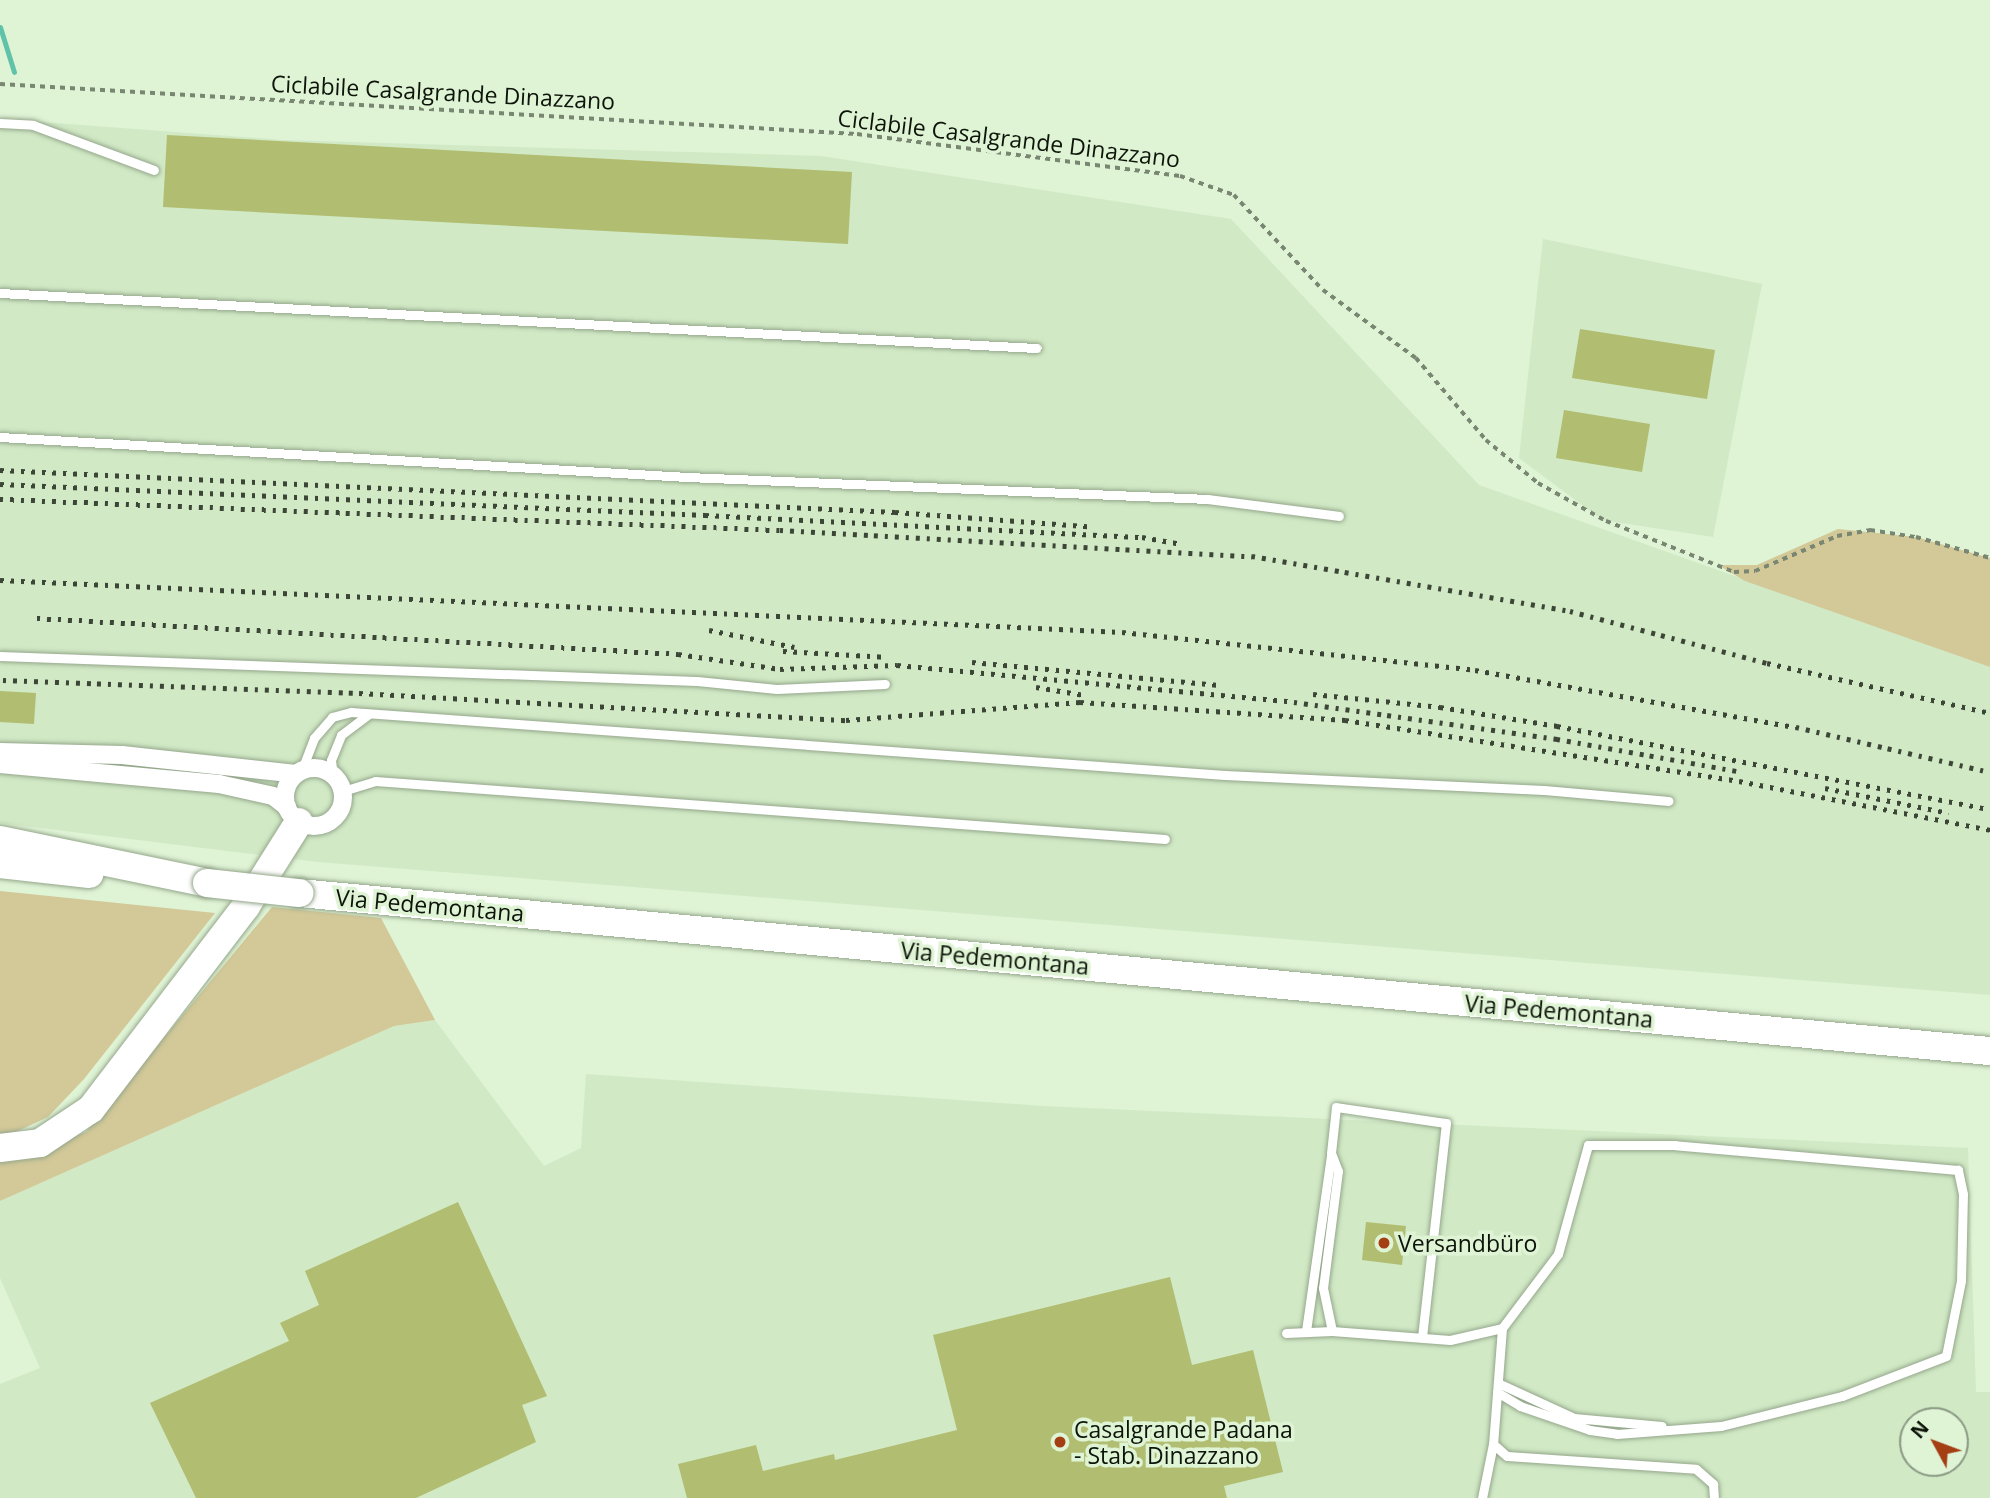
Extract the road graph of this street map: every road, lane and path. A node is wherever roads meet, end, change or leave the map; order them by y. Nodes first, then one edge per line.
1 (0, 84) edge
2 (0, 123) edge
3 (154, 170) dead end
4 (0, 293) edge
5 (1037, 348) dead end
6 (0, 437) edge
7 (1339, 516) dead end
8 (1990, 558) edge
9 (0, 656) edge
10 (885, 684) dead end
11 (369, 714) junction
12 (0, 752) edge
13 (0, 764) edge
14 (298, 773) junction
15 (333, 775) junction
16 (343, 792) junction
17 (1669, 801) dead end
18 (293, 814) junction
19 (1165, 839) dead end
20 (0, 840) edge
21 (0, 864) edge
22 (164, 880) junction
23 (0, 882) edge
24 (207, 883) junction
25 (1990, 1051) edge
26 (0, 1148) edge
27 (1331, 1153) junction
28 (1502, 1328) junction
29 (1306, 1331) junction
30 (1332, 1331) junction
31 (1286, 1333) dead end
32 (1422, 1337) junction
33 (1497, 1387) junction
34 (1493, 1444) junction
35 (1482, 1498) edge
36 (1714, 1498) edge

1 - 8 path, Ciclabile Casalgrande Dinazzano
2 - 3 lane
4 - 5 lane
6 - 7 lane
9 - 10 lane
11 - 14 lane
11 - 15 lane
11 - 17 lane
12 - 14 street
13 - 18 street
14 - 15 street
14 - 18 street
15 - 16 street
16 - 18 street
16 - 19 lane
18 - 26 main road
20 - 24 main road
21 - 22 main road, Via Pedemontana
22 - 23 main road
22 - 24 main road, Via Pedemontana
24 - 25 main road, Via Pedemontana, bridge
27 - 29 lane
27 - 30 lane
27 - 32 lane
28 - 32 lane
28 - 33 lane
28 - 33 lane
29 - 30 lane
29 - 31 lane
30 - 32 lane
33 - 34 lane
34 - 35 lane
34 - 36 lane

